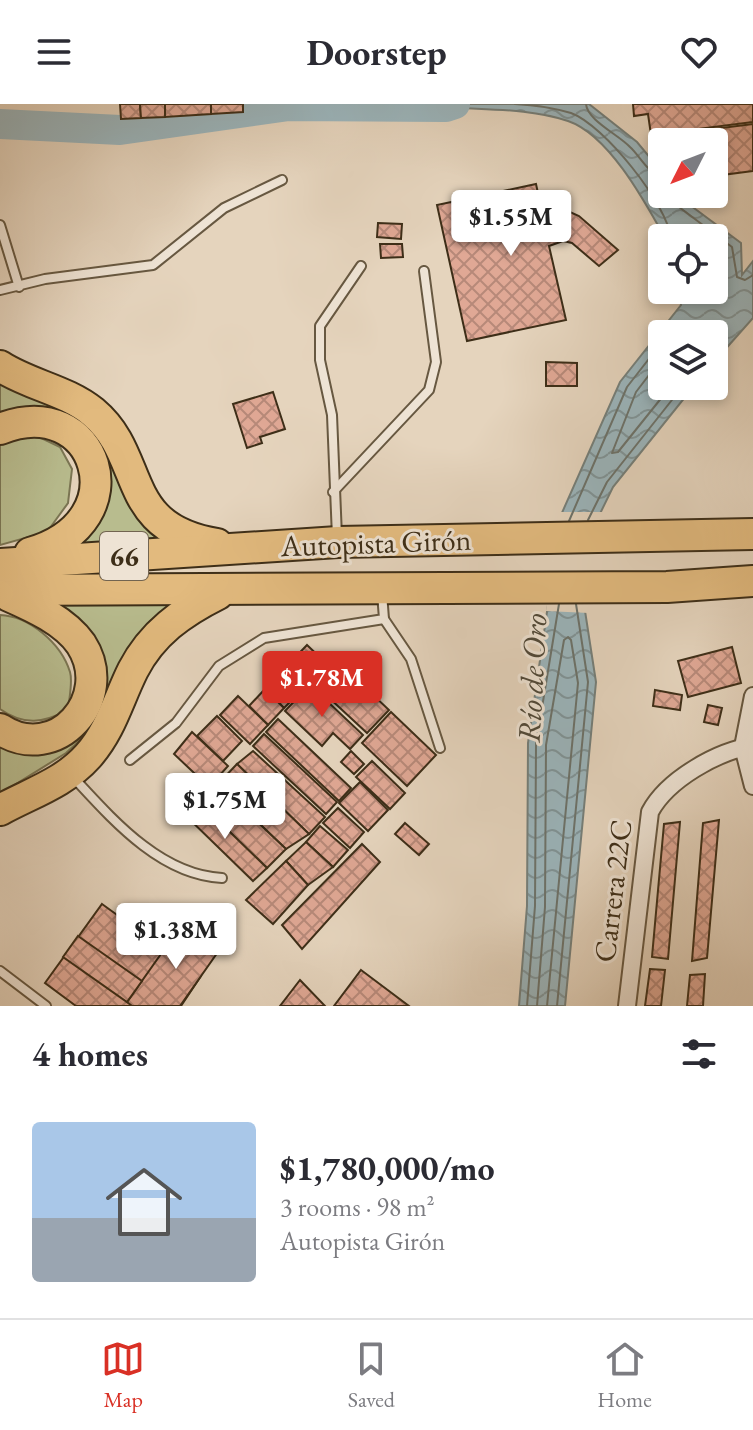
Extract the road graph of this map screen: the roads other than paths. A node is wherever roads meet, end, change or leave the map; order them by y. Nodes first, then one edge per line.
1 (282, 180) dead end
2 (0, 225) edge
3 (361, 266) dead end
4 (424, 271) dead end
5 (19, 287) junction
6 (0, 290) edge
7 (0, 366) edge
8 (0, 429) edge
9 (333, 493) junction
10 (753, 534) edge
11 (338, 542) junction
12 (247, 549) junction
13 (0, 564) edge
14 (751, 585) edge
15 (225, 591) junction
16 (0, 592) edge
17 (383, 604) junction
18 (753, 696) edge
19 (0, 729) edge
20 (440, 748) dead end
21 (749, 752) edge
22 (130, 760) dead end
23 (70, 773) junction
24 (753, 786) edge
25 (0, 810) edge
26 (222, 878) dead end
27 (0, 971) edge
28 (46, 1006) edge
29 (627, 1006) edge

1 - 5 lane
2 - 5 lane
3 - 9 lane
4 - 9 lane
5 - 6 lane
7 - 12 highway
8 - 13 highway
9 - 11 lane
10 - 11 highway, Autopista Girón / 66
11 - 12 highway, Autopista Girón / 66
12 - 13 highway, Autopista Girón / 66
14 - 17 highway, Autopista Girón / 66
15 - 16 highway, Autopista Girón / 66
15 - 17 highway, Autopista Girón / 66
15 - 23 highway
16 - 19 highway
17 - 20 lane
17 - 22 lane
18 - 21 street
21 - 24 street
21 - 29 street, Carrera 22C
23 - 25 highway
23 - 26 lane
27 - 28 lane

